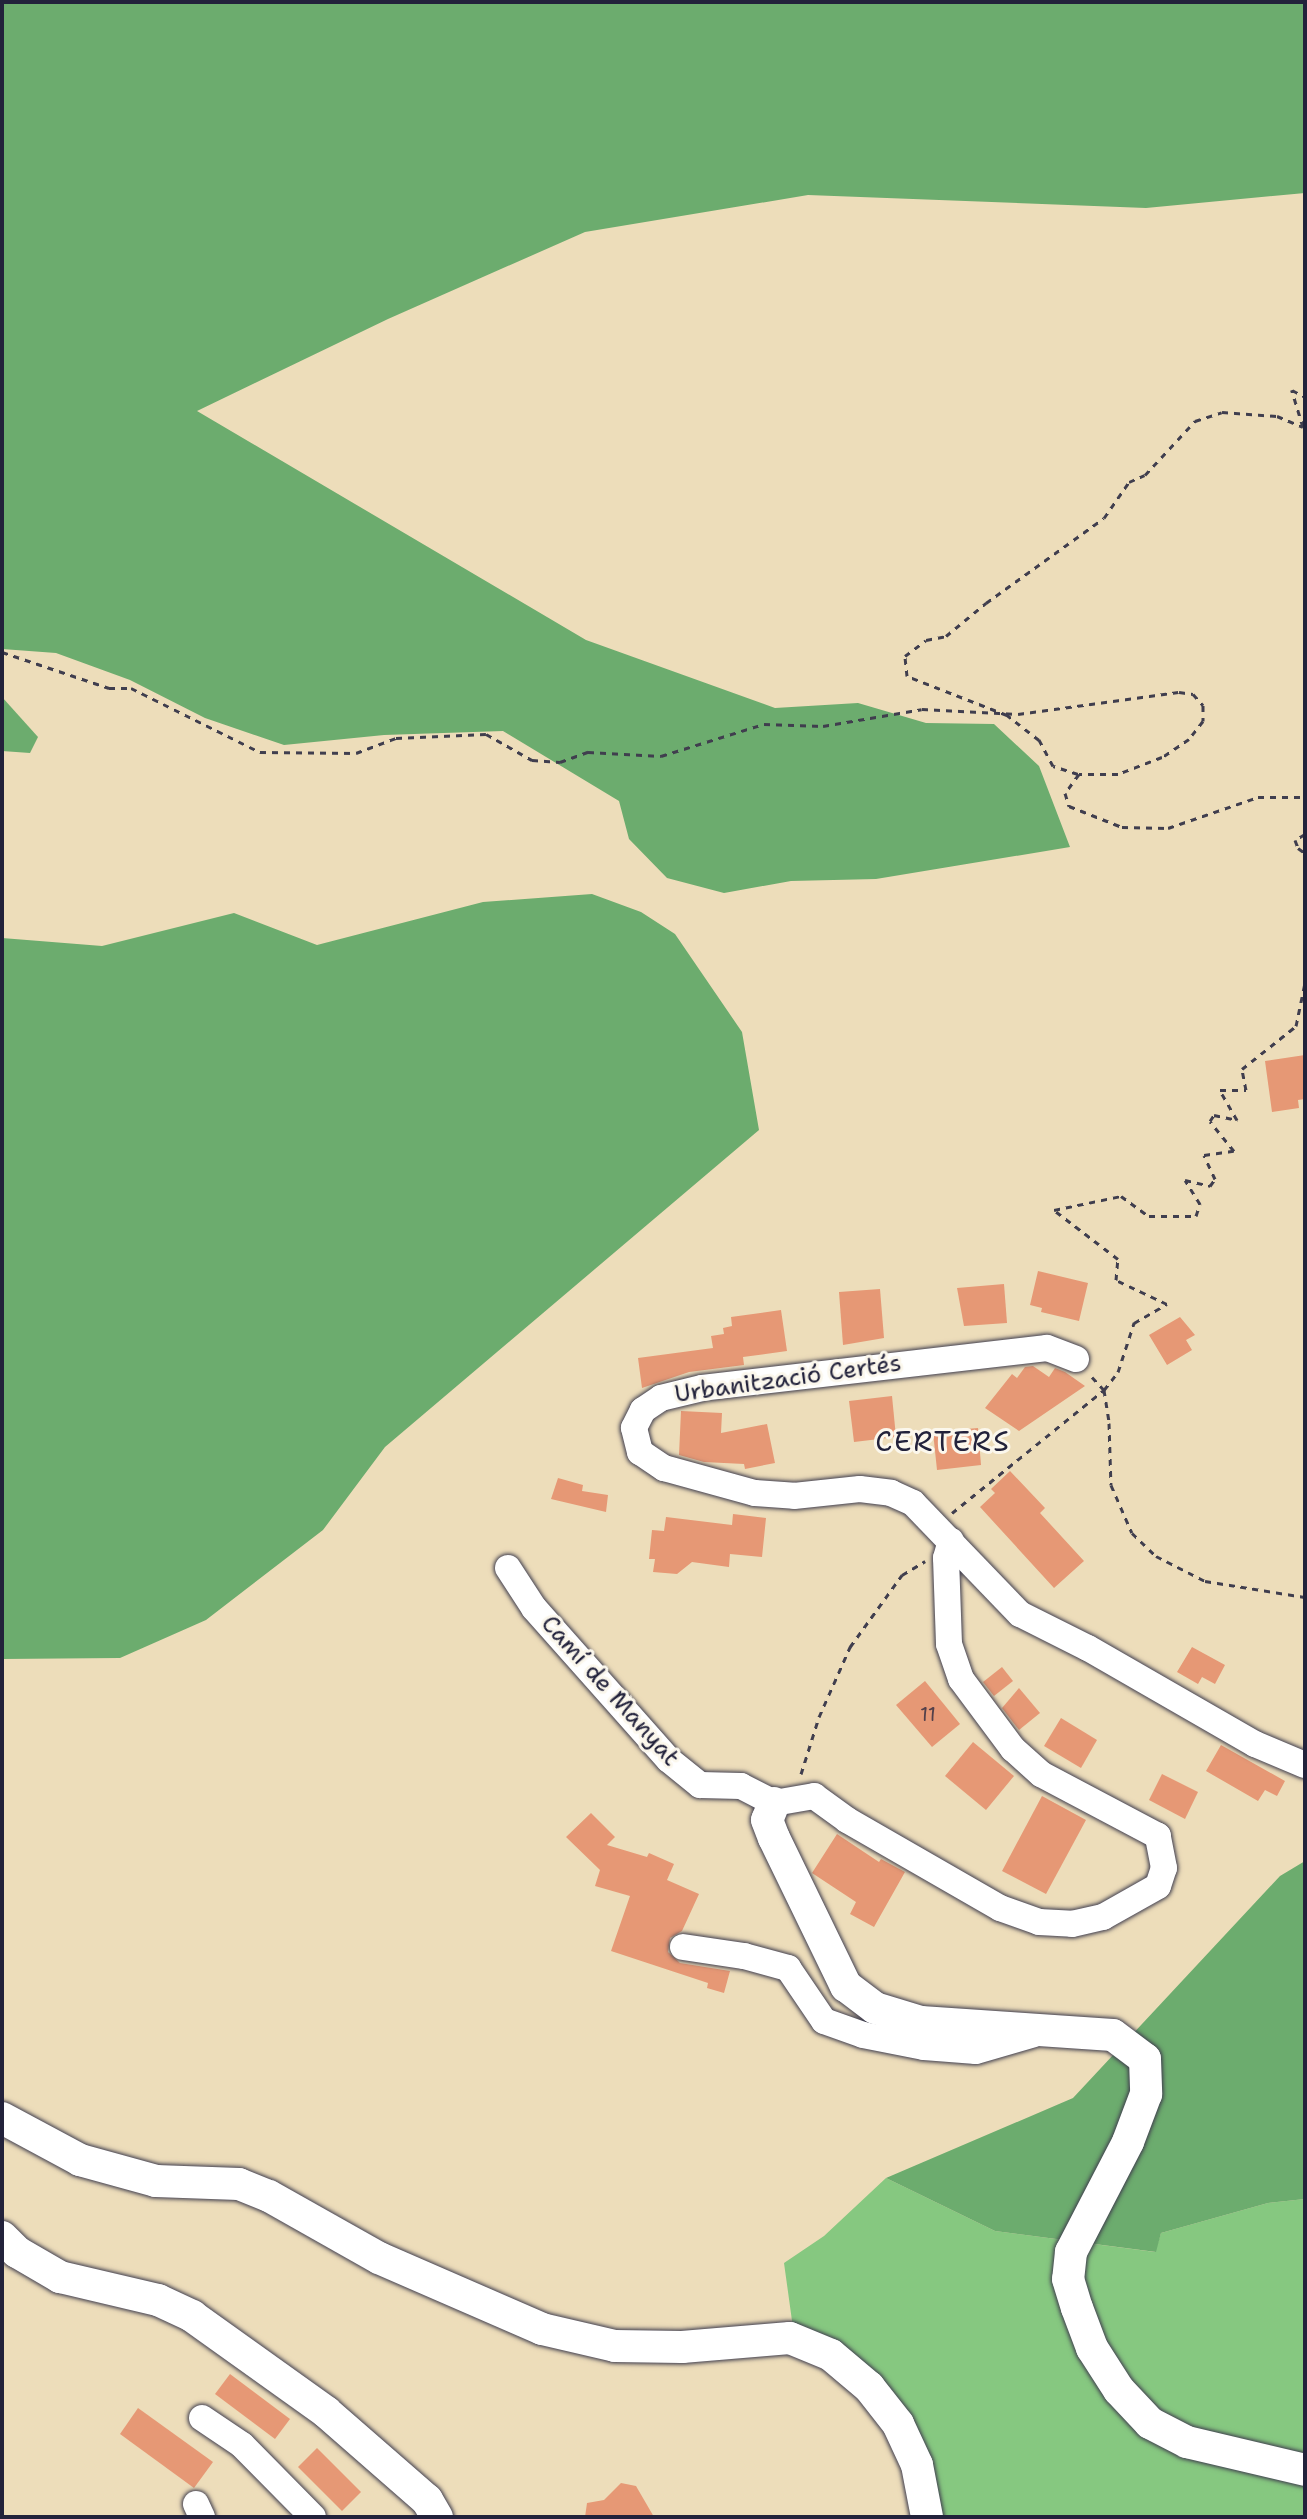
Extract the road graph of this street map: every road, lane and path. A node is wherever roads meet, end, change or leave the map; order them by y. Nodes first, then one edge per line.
1 (1305, 397) edge
2 (2, 652) edge
3 (1007, 715) junction
4 (1079, 774) junction
5 (1305, 797) edge
6 (1305, 834) edge
7 (1305, 853) edge
8 (1305, 983) edge
9 (1076, 1359) joint
10 (1104, 1390) junction
11 (943, 1534) junction
12 (508, 1568) dead end
13 (1305, 1597) edge
14 (1305, 1765) edge
15 (774, 1803) junction
16 (683, 1947) dead end
17 (1037, 2033) junction
18 (2, 2118) edge
19 (2, 2237) edge
20 (202, 2418) dead end
21 (1305, 2470) edge
22 (313, 2517) edge
23 (437, 2517) edge
24 (927, 2517) edge

1 - 3 path
2 - 3 path
3 - 4 path
3 - 4 path
4 - 5 path
6 - 7 path
8 - 10 path
9 - 10 path
9 - 11 street, Urbanització Certés
10 - 11 path
10 - 13 path
11 - 14 street, Urbanització Certés
11 - 15 path
11 - 15 street
12 - 15 street, Camí de Manyat
15 - 17 main road
16 - 17 street
17 - 21 main road
18 - 24 main road
19 - 23 main road
20 - 22 street

